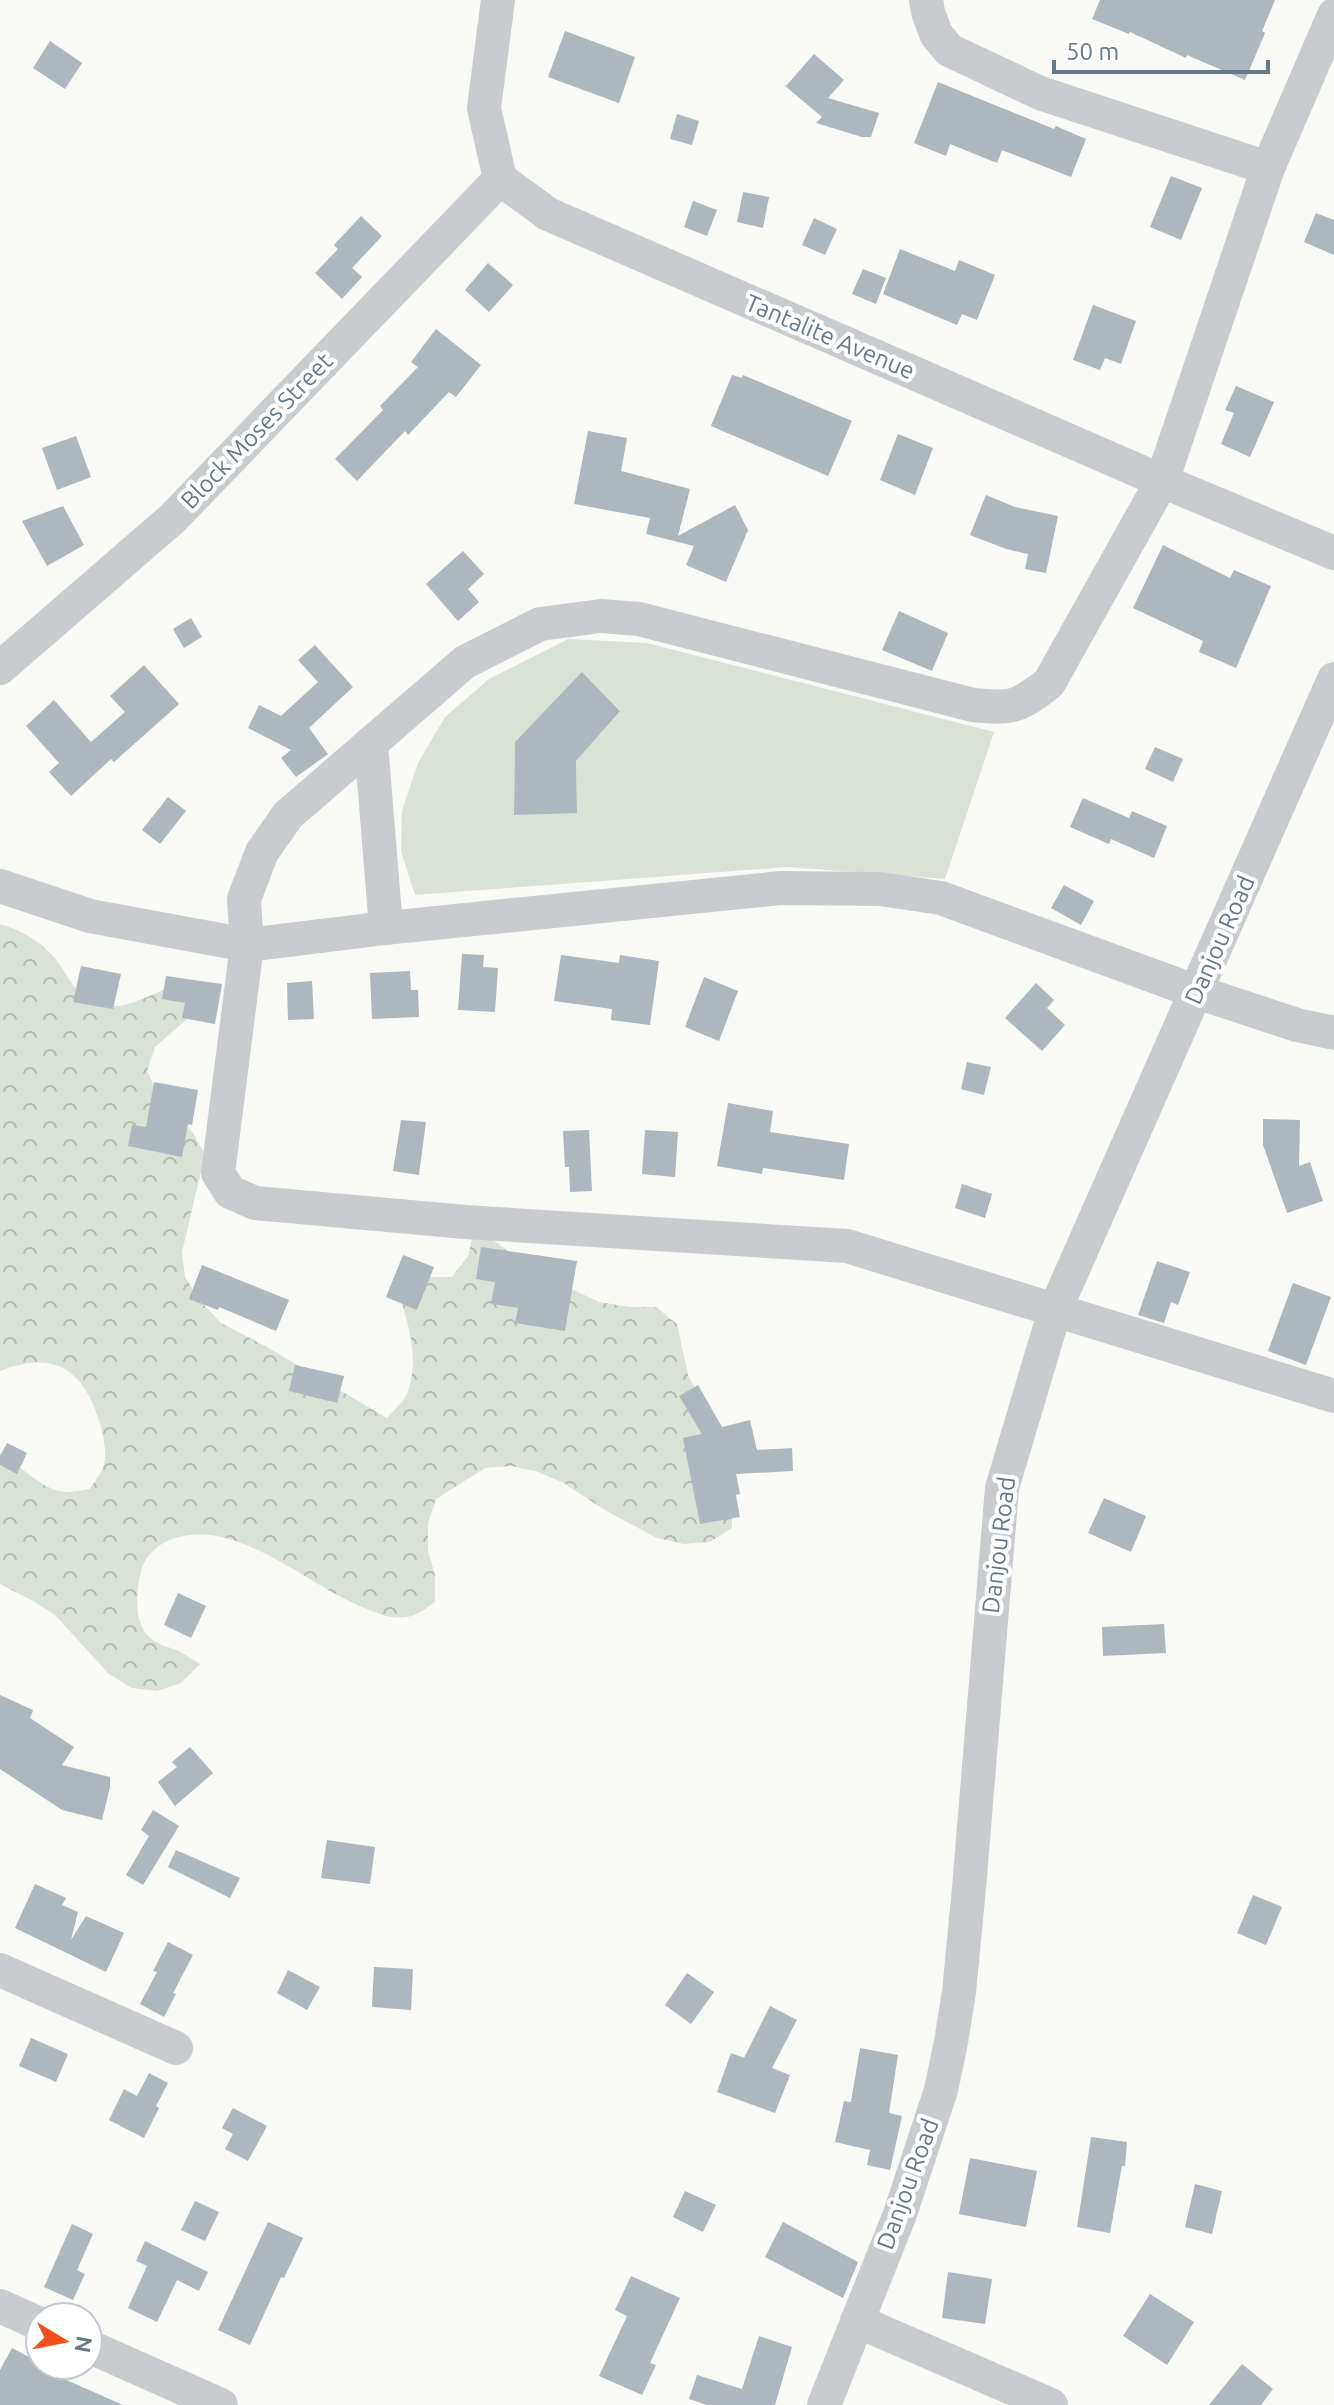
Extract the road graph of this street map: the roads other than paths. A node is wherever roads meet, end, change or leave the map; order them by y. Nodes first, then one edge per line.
1 (498, 0) edge
2 (926, 0) edge
3 (1334, 15) edge
4 (1268, 168) junction
5 (500, 179) junction
6 (1162, 481) junction
7 (1334, 553) edge
8 (0, 668) edge
9 (1334, 679) edge
10 (371, 743) junction
11 (0, 886) edge
12 (386, 928) junction
13 (247, 945) junction
14 (1197, 992) junction
15 (1334, 1033) edge
16 (1055, 1310) junction
17 (1334, 1396) edge
18 (0, 1970) edge
19 (176, 2048) dead end
20 (0, 2306) edge
21 (24, 2317) edge
22 (857, 2321) junction
23 (104, 2353) edge
24 (221, 2405) edge
25 (824, 2405) edge
26 (1051, 2405) edge

1 - 5 street
2 - 4 street
3 - 4 street
4 - 6 street
5 - 6 street, Tantalite Avenue
5 - 8 street, Block Moses Street
6 - 7 street, Tantalite Avenue
6 - 10 street
9 - 14 street, Danjou Road
10 - 12 street
10 - 13 street
11 - 13 street
12 - 13 street
12 - 14 street
13 - 16 street
14 - 15 street
14 - 16 street, Danjou Road
16 - 17 street
16 - 22 street, Danjou Road
18 - 19 street
20 - 21 street
22 - 25 street, Danjou Road
22 - 26 street
23 - 24 street

